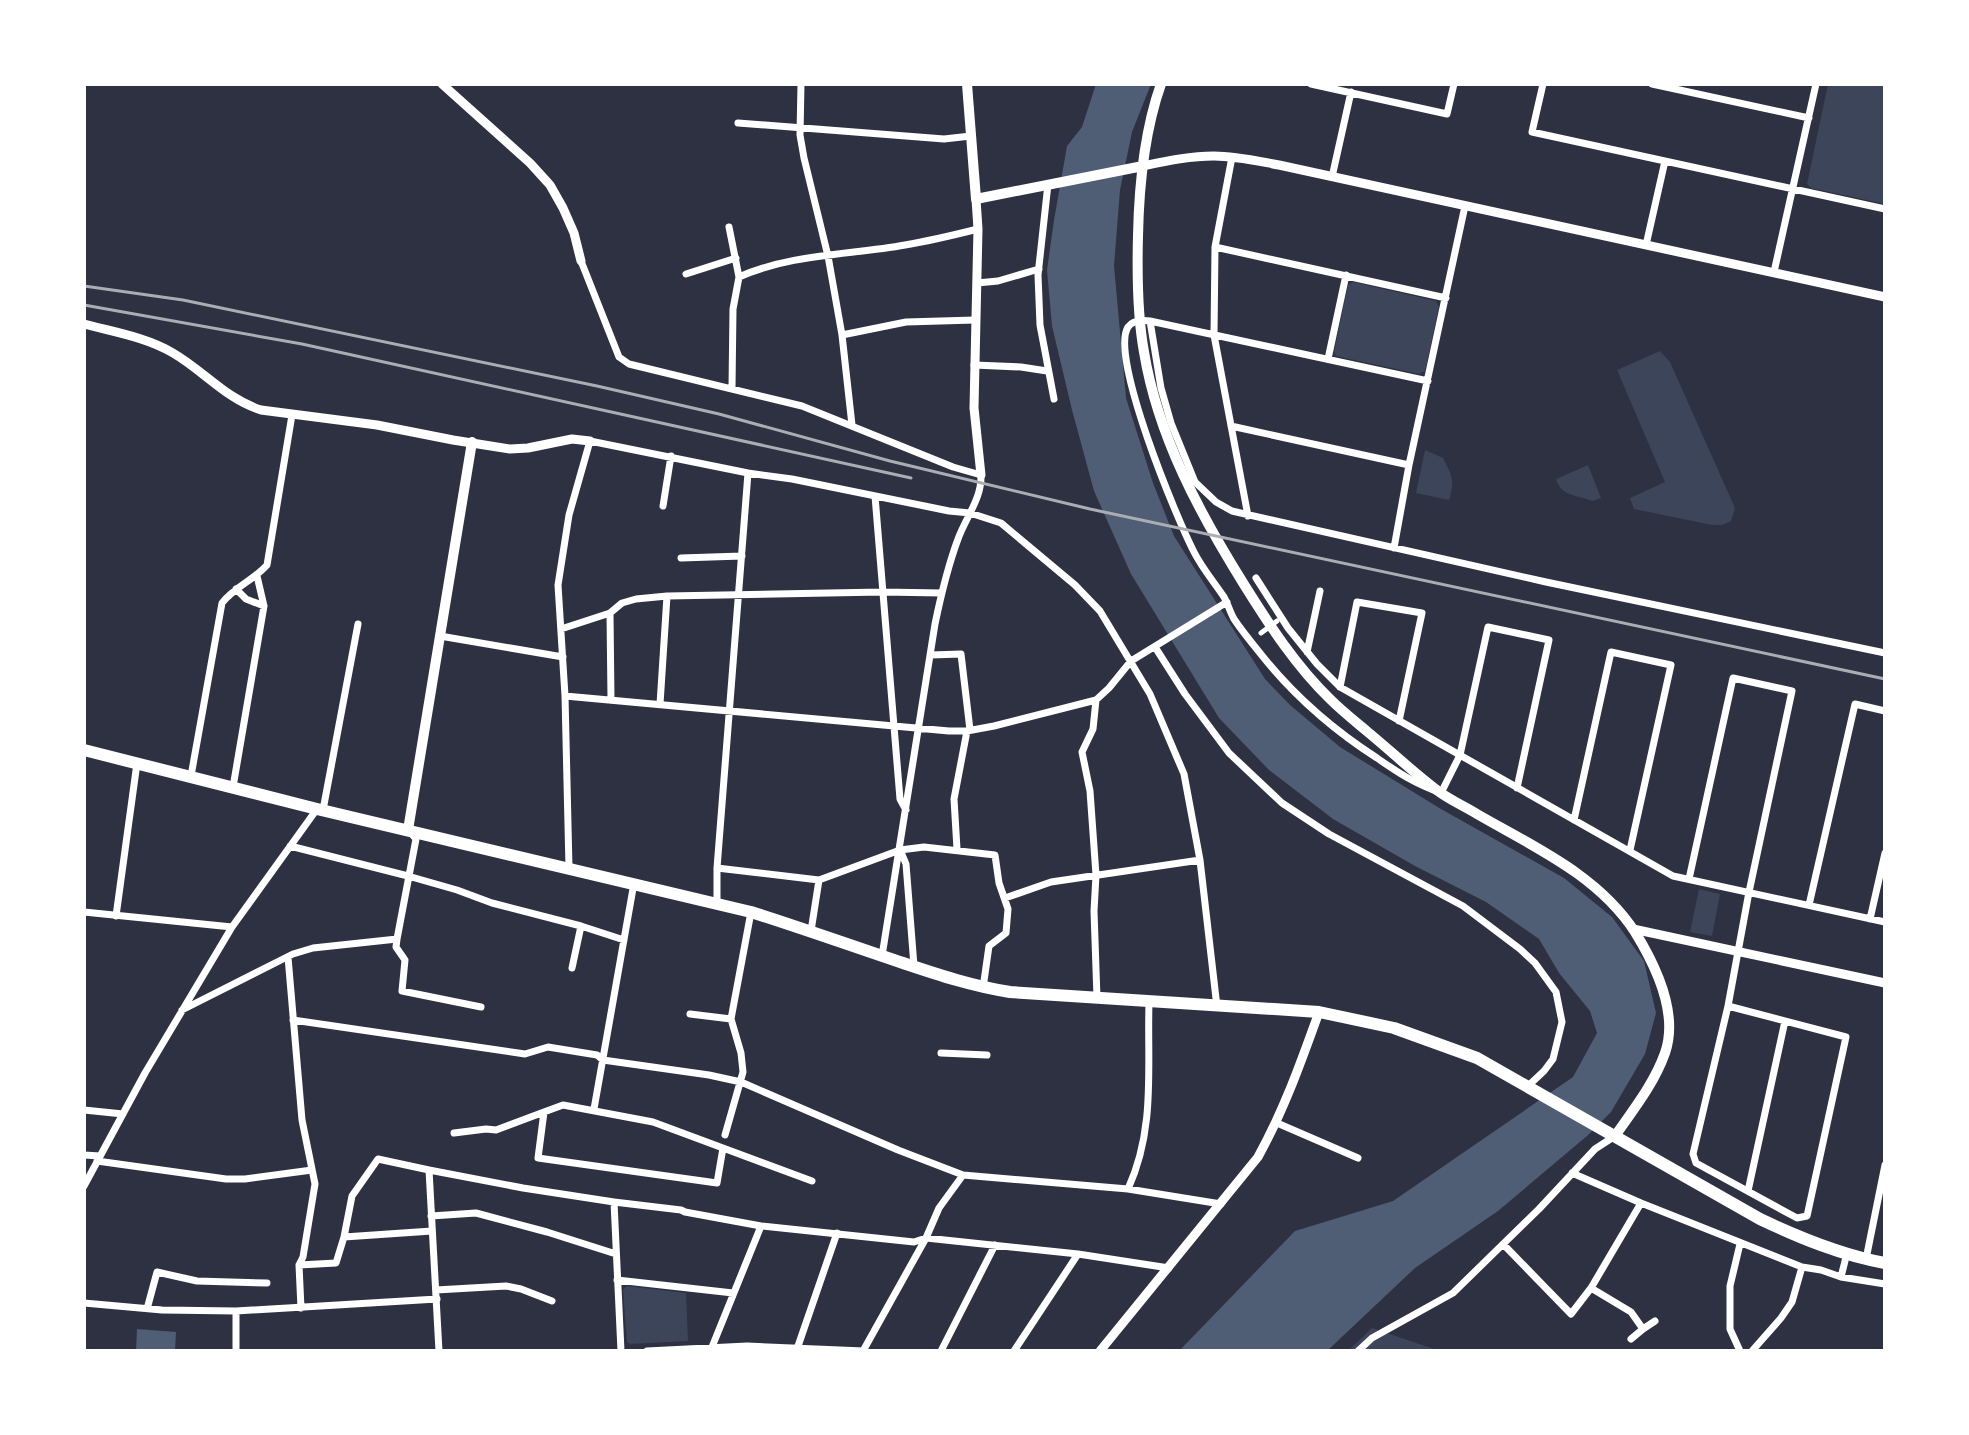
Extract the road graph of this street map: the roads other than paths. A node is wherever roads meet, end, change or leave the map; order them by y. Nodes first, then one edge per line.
1 (442, 84) edge
2 (801, 84) edge
3 (967, 84) edge
4 (1161, 84) edge
5 (1311, 84) edge
6 (1454, 84) edge
7 (1543, 84) edge
8 (1652, 84) edge
9 (1816, 84) edge
10 (1351, 92) junction
11 (1809, 118) junction
12 (738, 123) dead end
13 (801, 127) junction
14 (971, 136) junction
15 (1232, 157) junction
16 (1665, 161) junction
17 (1143, 166) junction
18 (1332, 177) junction
19 (1048, 184) junction
20 (1793, 189) junction
21 (976, 199) junction
22 (1465, 206) junction
23 (1885, 209) edge
24 (729, 227) dead end
25 (978, 229) junction
26 (1646, 245) junction
27 (1215, 247) junction
28 (828, 256) junction
29 (736, 258) junction
30 (581, 261) joint
31 (1039, 269) junction
32 (1774, 272) junction
33 (686, 274) dead end
34 (1346, 275) junction
35 (739, 277) junction
36 (977, 283) junction
37 (1885, 297) edge
38 (1446, 298) junction
39 (975, 320) junction
40 (1145, 321) junction
41 (84, 324) edge
42 (842, 335) junction
43 (1214, 335) junction
44 (1328, 359) junction
45 (974, 365) junction
46 (1047, 371) junction
47 (1428, 381) junction
48 (732, 388) junction
49 (1054, 399) dead end
50 (292, 415) junction
51 (852, 425) junction
52 (1231, 426) junction
53 (590, 441) junction
54 (472, 442) junction
55 (671, 456) junction
56 (1409, 465) junction
57 (748, 473) junction
58 (981, 475) junction
59 (875, 496) junction
60 (663, 506) dead end
61 (970, 513) junction
62 (1248, 516) junction
63 (1394, 548) junction
64 (742, 556) junction
65 (681, 558) dead end
66 (257, 576) junction
67 (1256, 578) dead end
68 (236, 589) junction
69 (1320, 591) dead end
70 (882, 592) junction
71 (942, 593) junction
72 (667, 596) junction
73 (738, 596) junction
74 (1223, 604) junction
75 (264, 606) junction
76 (610, 613) junction
77 (1277, 621) dead end
78 (358, 624) dead end
79 (561, 629) junction
80 (1261, 633) dead end
81 (440, 636) junction
82 (1155, 647) junction
83 (1307, 652) junction
84 (1885, 653) edge
85 (931, 655) junction
86 (563, 657) junction
87 (1131, 661) junction
88 (1340, 687) junction
89 (565, 696) junction
90 (611, 700) junction
91 (1096, 700) junction
92 (660, 704) junction
93 (730, 710) junction
94 (1885, 711) edge
95 (1399, 721) junction
96 (894, 727) junction
97 (919, 728) junction
98 (968, 731) junction
99 (84, 750) edge
100 (1460, 755) junction
101 (137, 762) junction
102 (191, 776) junction
103 (233, 787) junction
104 (1517, 788) junction
105 (1441, 793) junction
106 (320, 809) junction
107 (906, 810) junction
108 (1574, 820) junction
109 (408, 830) junction
110 (290, 846) junction
111 (957, 849) junction
112 (900, 850) junction
113 (1630, 850) junction
114 (1885, 853) edge
115 (1200, 860) junction
116 (569, 868) junction
117 (717, 868) junction
118 (1096, 875) junction
119 (408, 876) junction
120 (1689, 879) junction
121 (819, 880) junction
122 (634, 883) junction
123 (1749, 892) junction
124 (1005, 898) junction
125 (717, 903) junction
126 (1809, 905) junction
127 (84, 912) edge
128 (751, 912) junction
129 (116, 916) junction
130 (1870, 919) junction
131 (1885, 922) edge
132 (581, 926) junction
133 (232, 927) junction
134 (1633, 929) junction
135 (811, 931) junction
136 (397, 939) junction
137 (624, 940) junction
138 (1738, 952) junction
139 (882, 956) junction
140 (288, 957) junction
141 (914, 966) junction
142 (572, 968) dead end
143 (1885, 983) edge
144 (983, 988) junction
145 (1097, 998) junction
146 (1149, 1002) junction
147 (1728, 1006) junction
148 (481, 1007) dead end
149 (1217, 1007) junction
150 (181, 1011) junction
151 (1319, 1012) junction
152 (690, 1014) dead end
153 (731, 1019) junction
154 (293, 1020) junction
155 (1785, 1021) junction
156 (941, 1053) dead end
157 (987, 1055) dead end
158 (603, 1060) junction
159 (741, 1082) junction
160 (1531, 1088) junction
161 (594, 1109) junction
162 (84, 1110) edge
163 (544, 1112) junction
164 (123, 1114) junction
165 (1277, 1123) junction
166 (454, 1133) dead end
167 (1609, 1133) junction
168 (725, 1135) dead end
169 (723, 1148) junction
170 (84, 1155) edge
171 (98, 1158) junction
172 (1358, 1158) dead end
173 (1885, 1165) edge
174 (312, 1170) junction
175 (429, 1170) junction
176 (1572, 1173) junction
177 (963, 1175) junction
178 (812, 1181) dead end
179 (84, 1185) edge
180 (1128, 1189) junction
181 (1748, 1191) junction
182 (614, 1202) junction
183 (1641, 1203) junction
184 (1221, 1204) junction
185 (431, 1216) junction
186 (761, 1226) junction
187 (432, 1231) junction
188 (837, 1233) junction
189 (344, 1237) junction
190 (926, 1238) junction
191 (1503, 1244) junction
192 (1740, 1244) junction
193 (995, 1245) junction
194 (1847, 1253) junction
195 (616, 1254) junction
196 (1078, 1254) junction
197 (1866, 1259) junction
198 (1885, 1263) edge
199 (299, 1265) junction
200 (1802, 1267) junction
201 (1169, 1268) junction
202 (1841, 1277) junction
203 (617, 1280) junction
204 (267, 1283) dead end
205 (1885, 1284) edge
206 (1591, 1288) junction
207 (733, 1293) junction
208 (436, 1295) junction
209 (552, 1301) dead end
210 (84, 1303) edge
211 (301, 1308) junction
212 (147, 1309) junction
213 (236, 1311) junction
214 (1655, 1321) dead end
215 (1643, 1329) junction
216 (1631, 1339) dead end
217 (712, 1347) junction
218 (797, 1350) edge
219 (236, 1351) edge
220 (439, 1351) edge
221 (621, 1351) edge
222 (647, 1351) edge
223 (863, 1351) edge
224 (941, 1351) edge
225 (1014, 1351) edge
226 (1100, 1351) edge
227 (1358, 1351) edge
228 (1740, 1351) edge
229 (1752, 1351) edge

1 - 30 street
2 - 13 street
3 - 14 main road
4 - 17 main road
5 - 10 street
6 - 10 street
7 - 16 street
8 - 11 street
9 - 11 street
10 - 18 street
11 - 20 street
12 - 13 street
13 - 14 street
13 - 28 street
14 - 21 main road
15 - 17 street
15 - 18 street
15 - 27 street
16 - 20 street
16 - 26 street
17 - 19 main road
17 - 40 main road
18 - 22 street
19 - 21 main road
19 - 31 street
20 - 23 street
20 - 32 street
21 - 25 street
22 - 26 street
22 - 38 street
24 - 29 street
25 - 28 street
25 - 36 street
26 - 32 street
27 - 34 street
27 - 43 street
28 - 35 street
28 - 42 street
29 - 33 street
29 - 35 street
30 - 48 street
31 - 36 street
31 - 46 street
32 - 37 street
34 - 38 street
34 - 44 street
35 - 48 street
36 - 39 street
38 - 47 street
39 - 42 street
39 - 45 street
40 - 43 street
40 - 62 street
40 - 74 street
40 - 105 main road
41 - 50 street
42 - 51 street
43 - 44 street
43 - 52 street
44 - 47 street
45 - 46 street
45 - 58 street
46 - 49 street
47 - 56 street
48 - 51 street
50 - 54 street
50 - 66 street
51 - 58 street
52 - 56 street
52 - 62 street
53 - 54 street
53 - 55 street
53 - 79 street
54 - 81 main road
55 - 57 street
55 - 60 street
56 - 63 street
57 - 59 street
57 - 64 street
58 - 61 street
59 - 61 street
59 - 70 street
61 - 71 street
61 - 87 street
62 - 63 street
63 - 84 street
64 - 65 street
64 - 73 street
66 - 68 street
66 - 75 street
67 - 83 street
68 - 75 street
68 - 102 street
69 - 83 street
70 - 71 street
70 - 73 street
70 - 96 street
71 - 85 street
72 - 73 street
72 - 76 street
72 - 92 street
73 - 93 street
74 - 82 street
74 - 105 street
75 - 103 street
76 - 79 street
76 - 90 street
77 - 80 street
78 - 106 street
79 - 86 street
81 - 86 street
81 - 109 main road
82 - 87 street
82 - 160 street
83 - 88 street
85 - 97 street
85 - 98 street
86 - 89 street
87 - 91 street
87 - 115 street
88 - 95 street
88 - 95 street
89 - 90 street
89 - 116 street
90 - 92 street
91 - 98 street
91 - 118 street
92 - 93 street
93 - 96 street
93 - 117 street
94 - 126 street
95 - 100 street
96 - 97 street
96 - 107 street
97 - 98 street
97 - 107 street
98 - 111 street
99 - 101 highway
100 - 104 street
100 - 104 street
100 - 105 street
101 - 102 highway
101 - 129 street
102 - 103 highway
103 - 106 highway
104 - 108 street
105 - 134 main road
106 - 109 highway
106 - 110 street
107 - 112 street
108 - 113 street
108 - 113 street
109 - 116 highway
109 - 119 street
110 - 119 street
110 - 133 street
111 - 112 street
111 - 124 street
112 - 121 street
112 - 139 street
112 - 141 street
113 - 120 street
114 - 130 street
115 - 118 street
115 - 149 street
116 - 122 highway
117 - 121 street
117 - 125 street
118 - 124 street
118 - 145 street
119 - 132 street
119 - 136 street
120 - 123 street
120 - 123 street
121 - 135 street
122 - 125 highway
122 - 137 street
123 - 126 street
123 - 138 street
124 - 144 street
125 - 128 highway
126 - 130 street
127 - 129 street
128 - 135 highway
128 - 153 street
129 - 133 street
130 - 131 street
132 - 137 street
132 - 142 street
133 - 150 street
134 - 138 street
134 - 167 main road
135 - 139 highway
136 - 140 street
136 - 148 street
137 - 158 street
138 - 143 street
138 - 147 street
139 - 141 highway
140 - 150 street
140 - 154 street
141 - 144 highway
144 - 145 highway
145 - 146 highway
146 - 149 highway
146 - 180 street
147 - 155 street
147 - 181 street
149 - 151 highway
150 - 164 street
151 - 160 highway
151 - 165 street
152 - 153 street
153 - 159 street
154 - 158 street
154 - 174 street
155 - 181 street
155 - 181 street
156 - 157 street
158 - 159 street
158 - 161 street
159 - 168 street
159 - 177 street
160 - 167 highway
161 - 163 street
161 - 169 street
162 - 164 street
163 - 166 street
163 - 169 street
164 - 171 street
165 - 172 street
165 - 184 street
167 - 176 street
167 - 194 highway
169 - 178 street
170 - 171 street
171 - 174 street
171 - 179 street
173 - 197 street
174 - 199 street
175 - 182 street
175 - 185 street
175 - 189 street
176 - 183 street
176 - 191 street
177 - 180 street
177 - 190 street
180 - 184 street
182 - 186 street
182 - 195 street
183 - 192 street
183 - 206 street
184 - 201 street
185 - 187 street
185 - 195 street
186 - 188 street
186 - 207 street
187 - 189 street
187 - 208 street
188 - 190 street
188 - 218 street
189 - 199 street
190 - 193 street
190 - 223 street
191 - 206 street
191 - 227 street
192 - 200 street
192 - 228 street
193 - 196 street
193 - 224 street
194 - 197 highway
194 - 202 street
195 - 203 street
196 - 201 street
196 - 225 street
197 - 198 highway
199 - 211 street
200 - 202 street
200 - 229 street
201 - 226 street
202 - 205 street
203 - 207 street
203 - 221 street
204 - 212 street
206 - 215 street
207 - 217 street
208 - 209 street
208 - 211 street
208 - 220 street
210 - 212 street
211 - 213 street
212 - 213 street
213 - 219 street
214 - 215 street
215 - 216 street
217 - 218 street
217 - 222 street
218 - 223 street

